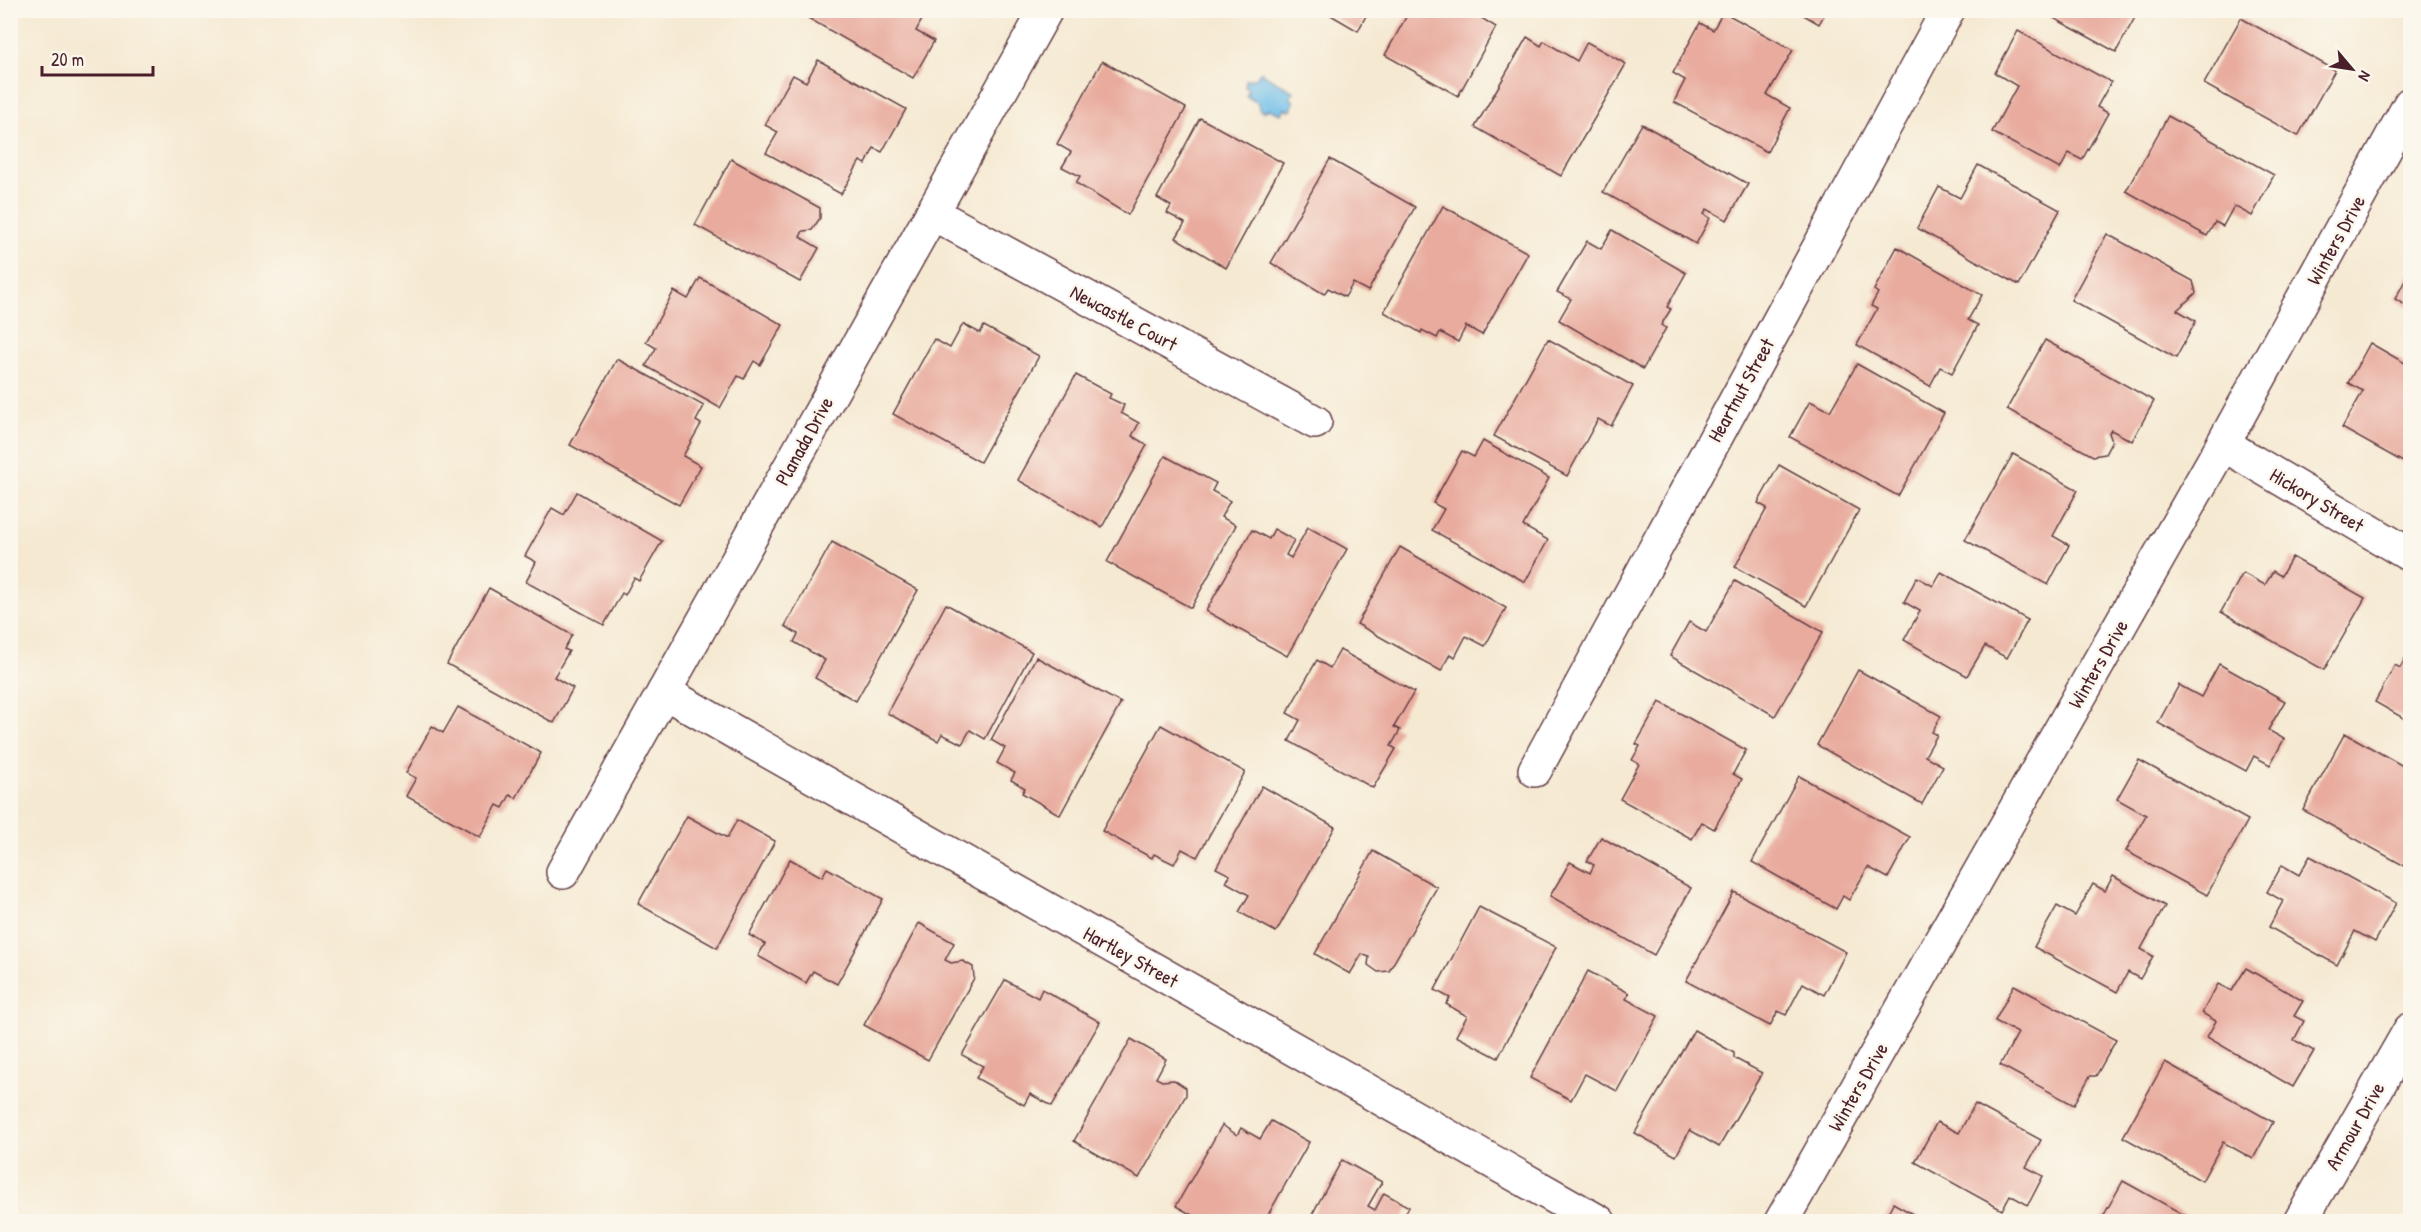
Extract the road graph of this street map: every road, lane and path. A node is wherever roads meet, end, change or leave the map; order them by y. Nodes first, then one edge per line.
1 (1046, 10) edge
2 (1948, 10) edge
3 (2410, 104) edge
4 (932, 213) junction
5 (1315, 422) dead end
6 (2223, 444) junction
7 (2410, 555) edge
8 (664, 692) junction
9 (1535, 770) dead end
10 (562, 872) dead end
11 (2410, 1030) edge
12 (1599, 1221) edge
13 (1781, 1221) edge
14 (2300, 1221) edge

1 - 4 street, Planada Drive
2 - 9 street, Heartnut Street
3 - 6 street, Winters Drive
4 - 5 street, Newcastle Court
4 - 8 street, Planada Drive
6 - 7 street, Hickory Street
6 - 13 street, Winters Drive
8 - 10 street, Planada Drive
8 - 12 street, Hartley Street
11 - 14 street, Armour Drive

